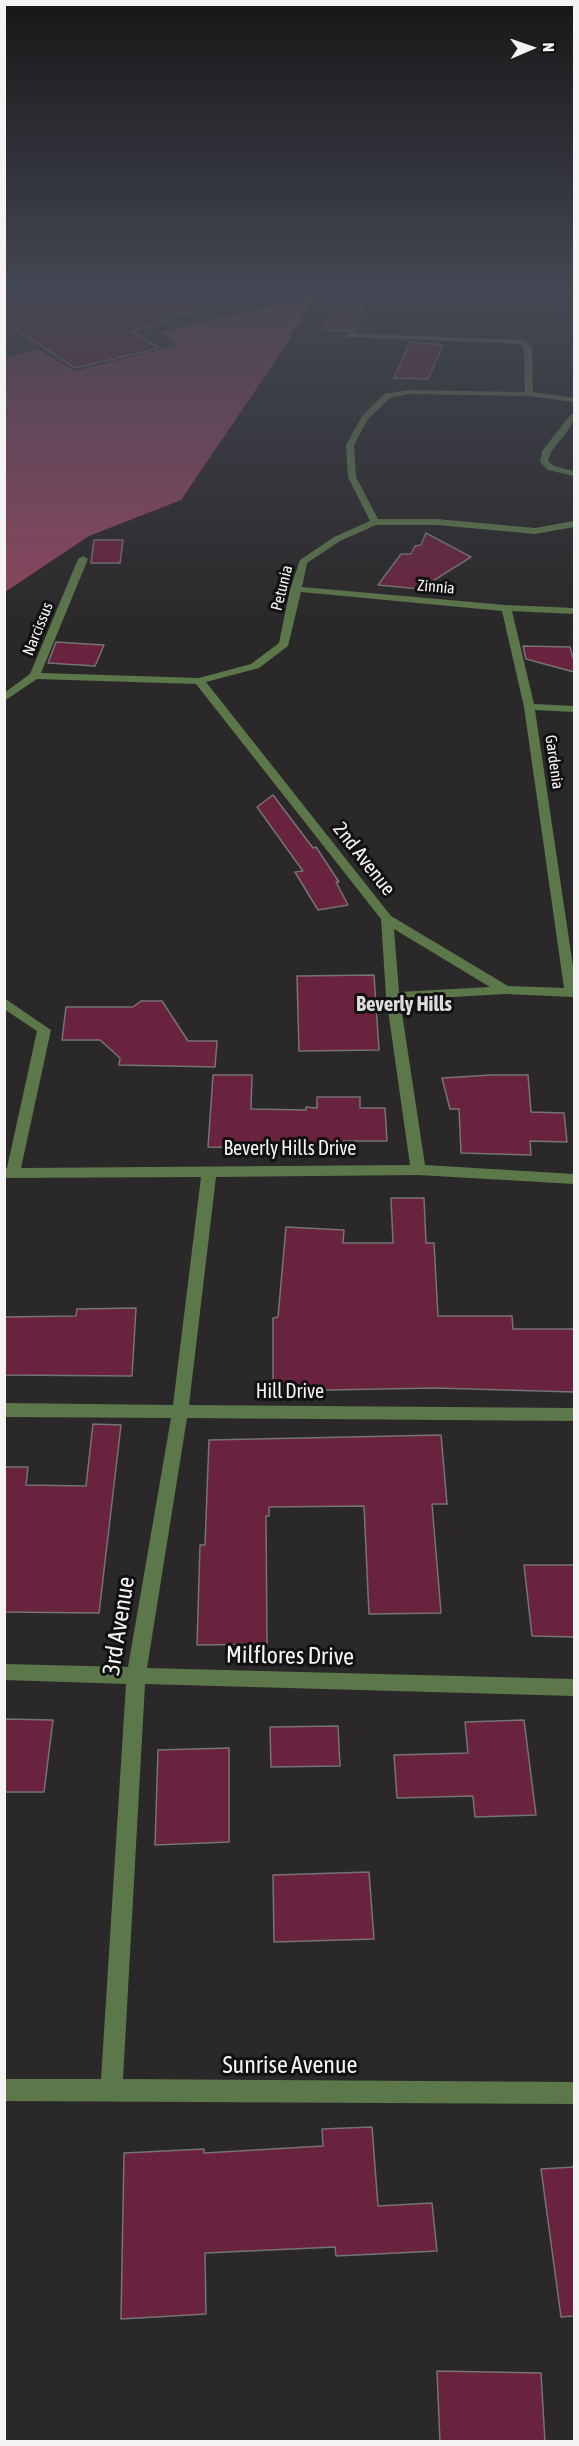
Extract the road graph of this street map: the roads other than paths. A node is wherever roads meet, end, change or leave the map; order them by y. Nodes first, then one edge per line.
1 (380, 403) edge
2 (574, 416) edge
3 (574, 472) edge
4 (375, 522) junction
5 (574, 524) edge
6 (83, 559) dead end
7 (295, 589) junction
8 (506, 608) junction
9 (574, 611) edge
10 (35, 676) junction
11 (199, 681) junction
12 (4, 698) edge
13 (530, 707) junction
14 (574, 709) edge
15 (387, 919) junction
16 (505, 990) junction
17 (573, 993) edge
18 (393, 996) junction
19 (4, 1002) edge
20 (418, 1170) junction
21 (209, 1171) junction
22 (9, 1173) edge
23 (574, 1179) edge
24 (4, 1410) edge
25 (180, 1412) junction
26 (574, 1414) edge
27 (4, 1672) edge
28 (136, 1677) junction
29 (574, 1688) edge
30 (4, 2090) edge
31 (111, 2092) junction
32 (574, 2092) edge

1 - 4 street
2 - 3 street
4 - 5 street, Petunia
4 - 7 street, Petunia
6 - 10 street, Narcissus
7 - 8 street, Zinnia
7 - 11 street, Petunia
8 - 9 street, Zinnia
8 - 13 street, Gardenia
10 - 11 street, Petunia
10 - 12 street, Narcissus
11 - 15 street, 2nd Avenue
13 - 14 street
13 - 17 street, Gardenia
15 - 16 street
15 - 18 street, 2nd Avenue
16 - 17 street
16 - 18 street
18 - 20 street, 2nd Avenue
19 - 22 street
20 - 21 street, Beverly Hills Drive
20 - 23 street, Beverly Hills Drive
21 - 22 street, Beverly Hills Drive
21 - 25 street, 3rd Avenue
24 - 25 street, Hill Drive
25 - 26 street, Hill Drive
25 - 28 street, 3rd Avenue
27 - 28 street, Milflores Drive
28 - 29 street, Milflores Drive
28 - 31 street, 3rd Avenue
30 - 31 street, Sunrise Avenue
31 - 32 street, Sunrise Avenue

